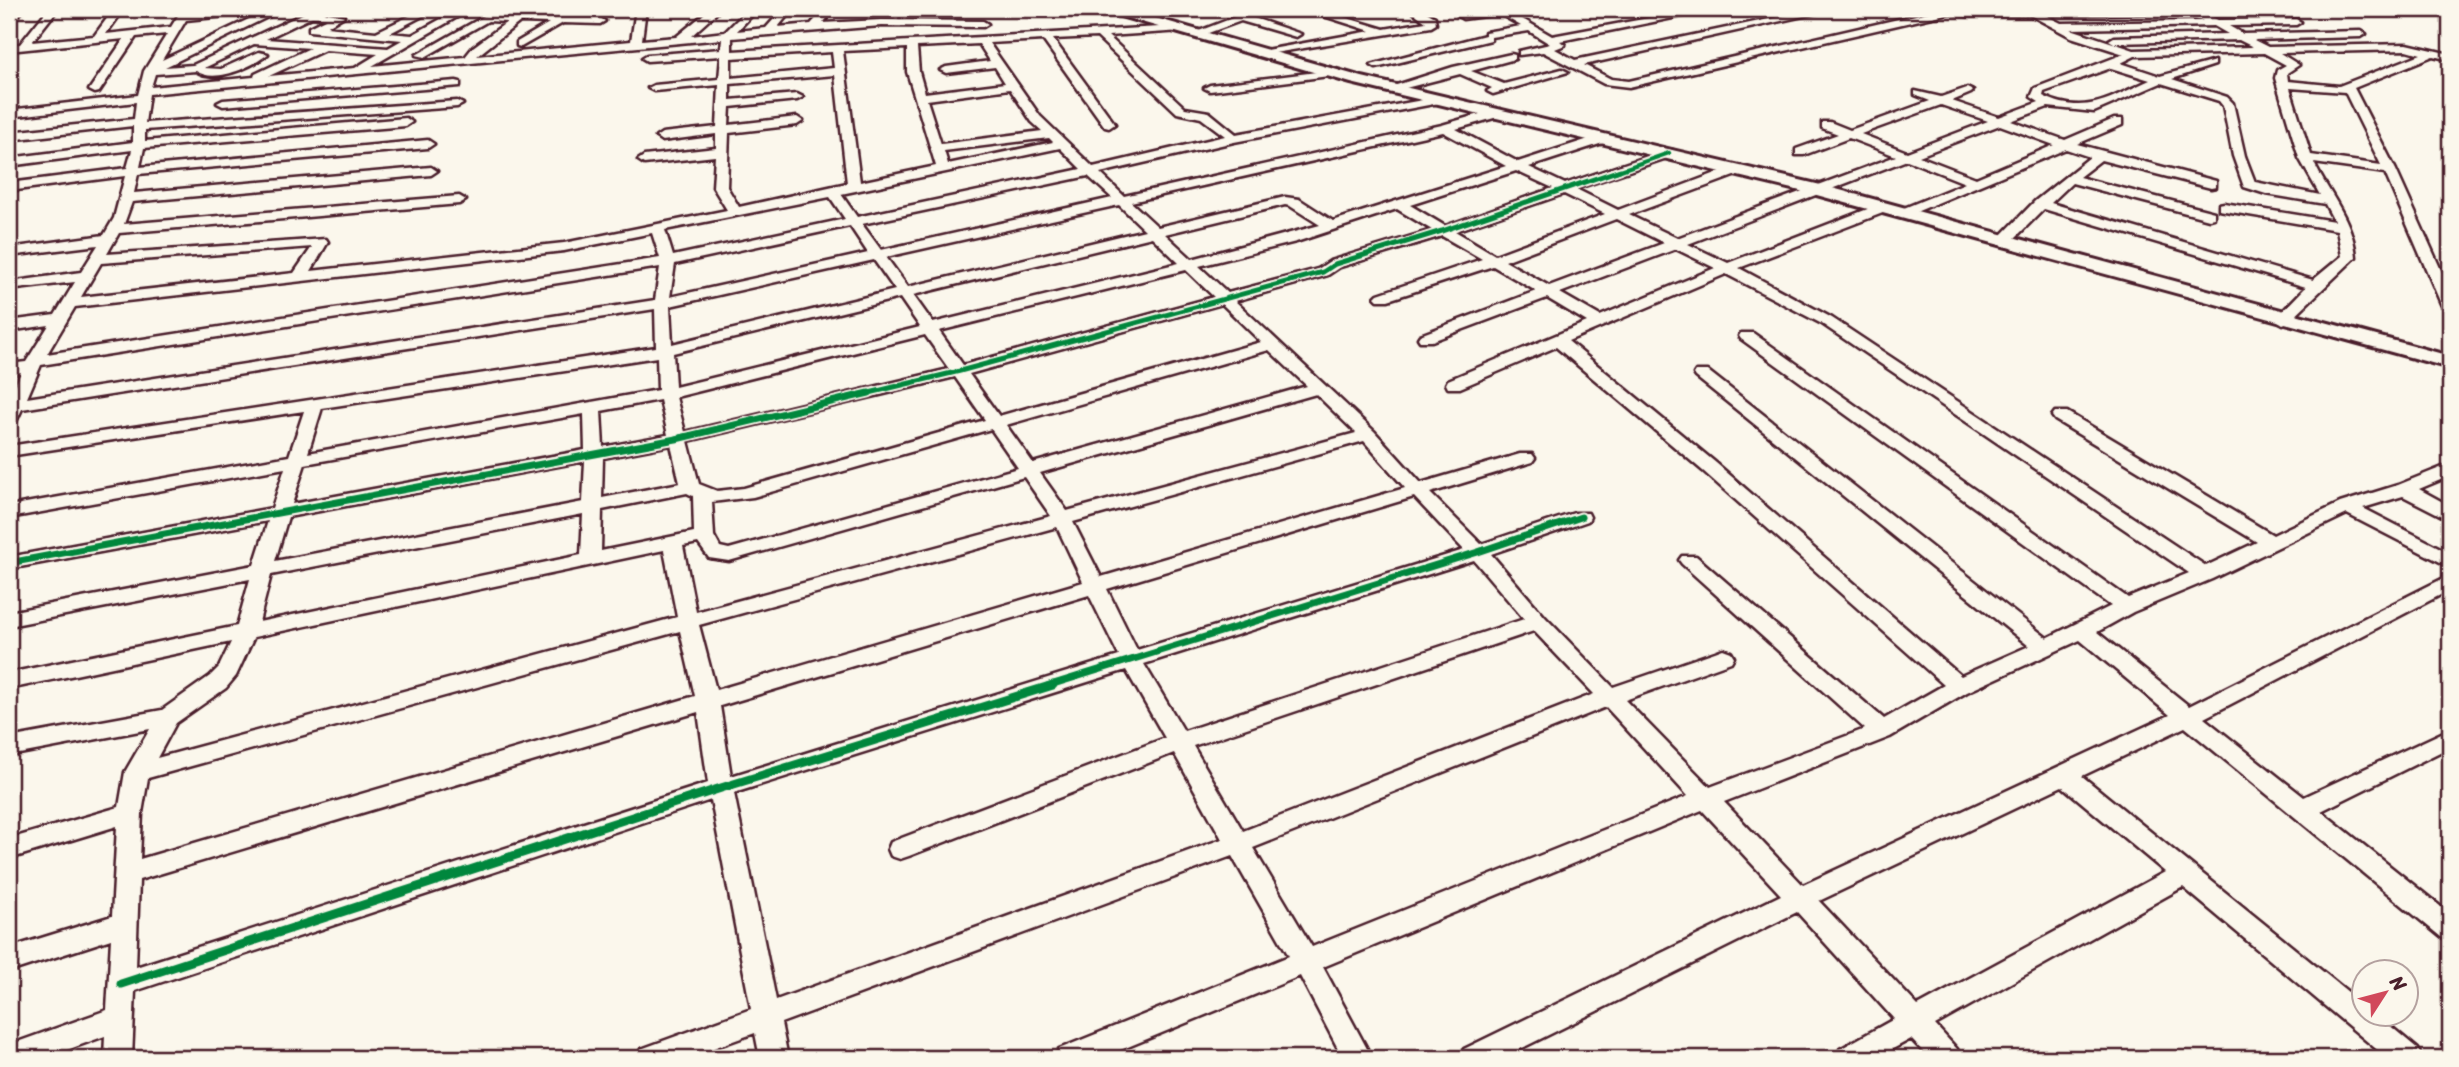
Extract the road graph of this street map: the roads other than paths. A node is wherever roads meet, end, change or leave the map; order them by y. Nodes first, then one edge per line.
1 (53, 9) edge
2 (119, 9) edge
3 (268, 9) edge
4 (279, 9) edge
5 (321, 9) edge
6 (431, 9) edge
7 (466, 9) edge
8 (502, 9) edge
9 (603, 9) edge
10 (641, 9) edge
11 (716, 9) edge
12 (753, 9) edge
13 (788, 9) edge
14 (830, 9) edge
15 (1111, 9) edge
16 (1219, 9) edge
17 (1265, 9) edge
18 (1307, 9) edge
19 (1414, 9) edge
20 (1712, 9) edge
21 (1830, 9) edge
22 (1500, 10) edge
23 (2029, 10) edge
24 (16, 11) edge
25 (185, 13) edge
26 (308, 15) junction
27 (883, 16) edge
28 (1463, 16) dead end
29 (1244, 17) junction
30 (486, 18) junction
31 (517, 19) junction
32 (330, 20) junction
33 (561, 20) junction
34 (9, 22) edge
35 (2298, 22) dead end
36 (361, 23) junction
37 (2215, 23) junction
38 (437, 25) junction
39 (396, 26) junction
40 (2059, 26) junction
41 (470, 27) junction
42 (814, 27) junction
43 (982, 27) junction
44 (1532, 28) junction
45 (313, 29) junction
46 (1178, 29) junction
47 (175, 30) junction
48 (342, 32) junction
49 (769, 32) junction
50 (1384, 33) junction
51 (2361, 33) dead end
52 (1100, 34) junction
53 (1196, 34) junction
54 (1296, 34) dead end
55 (132, 35) junction
56 (378, 35) junction
57 (727, 36) junction
58 (2241, 36) junction
59 (1046, 37) junction
60 (1696, 37) junction
61 (98, 38) junction
62 (414, 38) junction
63 (679, 40) junction
64 (2095, 40) junction
65 (250, 41) junction
66 (285, 43) junction
67 (521, 44) junction
68 (636, 44) junction
69 (1550, 44) junction
70 (2450, 44) edge
71 (325, 45) junction
72 (912, 45) junction
73 (24, 46) junction
74 (871, 46) junction
75 (591, 47) junction
76 (1408, 47) dead end
77 (9, 48) edge
78 (356, 48) junction
79 (836, 48) junction
80 (478, 49) junction
81 (386, 51) junction
82 (2268, 51) junction
83 (225, 52) junction
84 (769, 52) junction
85 (2133, 52) junction
86 (2434, 52) junction
87 (726, 53) junction
88 (1523, 53) dead end
89 (263, 54) junction
90 (1260, 54) junction
91 (1423, 54) junction
92 (421, 55) junction
93 (1741, 56) junction
94 (301, 57) junction
95 (1511, 57) dead end
96 (2450, 57) edge
97 (647, 58) dead end
98 (470, 59) junction
99 (373, 60) junction
100 (998, 63) junction
101 (2211, 63) dead end
102 (2111, 64) junction
103 (1376, 65) dead end
104 (1763, 65) dead end
105 (1567, 68) junction
106 (151, 70) junction
107 (187, 70) junction
108 (946, 70) dead end
109 (1460, 70) junction
110 (355, 71) junction
111 (839, 71) junction
112 (1334, 73) junction
113 (767, 77) junction
114 (296, 78) junction
115 (2162, 79) junction
116 (725, 81) junction
117 (247, 82) junction
118 (456, 84) junction
119 (2283, 84) junction
120 (1014, 85) junction
121 (2348, 87) junction
122 (654, 88) dead end
123 (1210, 88) dead end
124 (1503, 88) junction
125 (1390, 89) junction
126 (95, 90) dead end
127 (1967, 91) dead end
128 (337, 93) junction
129 (1485, 93) dead end
130 (1919, 93) dead end
131 (144, 94) junction
132 (797, 97) dead end
133 (920, 97) junction
134 (1439, 100) junction
135 (1940, 100) junction
136 (223, 103) dead end
137 (724, 104) junction
138 (2045, 104) junction
139 (9, 113) edge
140 (1497, 113) junction
141 (323, 114) junction
142 (797, 121) dead end
143 (2000, 121) junction
144 (406, 122) dead end
145 (2118, 122) dead end
146 (1109, 124) dead end
147 (139, 125) junction
148 (1826, 125) dead end
149 (1294, 127) junction
150 (1445, 128) junction
151 (722, 129) junction
152 (1848, 134) junction
153 (9, 136) edge
154 (662, 137) dead end
155 (1234, 138) junction
156 (1605, 138) junction
157 (1057, 139) junction
158 (2067, 143) junction
159 (428, 144) dead end
160 (139, 145) junction
161 (936, 148) junction
162 (722, 151) junction
163 (1332, 152) junction
164 (1800, 152) dead end
165 (1669, 153) junction
166 (1906, 156) junction
167 (2099, 156) junction
168 (2305, 158) junction
169 (644, 160) dead end
170 (9, 162) edge
171 (1517, 166) junction
172 (943, 169) junction
173 (1737, 170) junction
174 (2390, 170) junction
175 (133, 171) junction
176 (431, 171) dead end
177 (1091, 171) junction
178 (2069, 178) junction
179 (1975, 182) junction
180 (2211, 184) dead end
181 (9, 187) edge
182 (1564, 188) junction
183 (842, 190) junction
184 (1821, 190) junction
185 (127, 198) junction
186 (459, 200) dead end
187 (1122, 200) junction
188 (2331, 201) junction
189 (1398, 204) junction
190 (2040, 204) junction
191 (2224, 207) dead end
192 (1883, 208) junction
193 (735, 212) junction
194 (1904, 213) junction
195 (1616, 214) junction
196 (2209, 215) dead end
197 (851, 220) junction
198 (1331, 226) junction
199 (2341, 226) junction
200 (658, 229) junction
201 (1442, 231) junction
202 (1152, 232) junction
203 (111, 234) junction
204 (2007, 239) junction
205 (1675, 243) junction
206 (9, 252) edge
207 (877, 256) junction
208 (96, 260) junction
209 (668, 261) junction
210 (1492, 261) junction
211 (1186, 264) junction
212 (1727, 268) junction
213 (86, 275) junction
214 (298, 278) junction
215 (2316, 285) junction
216 (9, 286) edge
217 (902, 292) junction
218 (1546, 293) junction
219 (1383, 296) dead end
220 (1227, 299) junction
221 (71, 303) junction
222 (662, 303) junction
223 (2450, 306) edge
224 (62, 319) junction
225 (2283, 320) junction
226 (1599, 322) junction
227 (9, 326) edge
228 (931, 330) junction
229 (1747, 336) dead end
230 (1426, 338) dead end
231 (1556, 339) junction
232 (1273, 344) junction
233 (662, 351) junction
234 (2450, 362) edge
235 (33, 363) junction
236 (9, 369) edge
237 (960, 371) junction
238 (1702, 374) dead end
239 (1454, 384) dead end
240 (1320, 388) junction
241 (667, 394) junction
242 (315, 403) junction
243 (592, 408) junction
244 (11, 411) edge
245 (2061, 416) dead end
246 (993, 422) junction
247 (1368, 435) junction
248 (676, 439) junction
249 (9, 451) edge
250 (594, 454) junction
251 (1526, 458) dead end
252 (298, 461) junction
253 (2450, 469) edge
254 (1030, 470) junction
255 (2405, 489) junction
256 (1417, 490) junction
257 (696, 491) junction
258 (593, 506) junction
259 (2347, 507) junction
260 (9, 512) edge
261 (282, 512) junction
262 (2450, 514) edge
263 (1581, 517) dead end
264 (1062, 518) junction
265 (704, 536) junction
266 (2271, 542) junction
267 (673, 544) junction
268 (1478, 552) junction
269 (1689, 560) dead end
270 (590, 561) junction
271 (2450, 561) edge
272 (9, 563) edge
273 (262, 570) junction
274 (2205, 574) junction
275 (2450, 582) edge
276 (1096, 585) junction
277 (2126, 607) junction
278 (9, 619) edge
279 (688, 622) junction
280 (1538, 622) junction
281 (2082, 631) junction
282 (246, 632) junction
283 (2044, 648) junction
284 (1723, 657) dead end
285 (1132, 661) junction
286 (9, 681) edge
287 (1959, 686) junction
288 (1609, 697) junction
289 (708, 702) junction
290 (168, 717) junction
291 (2186, 717) junction
292 (1882, 731) junction
293 (2450, 737) edge
294 (1179, 742) junction
295 (9, 747) edge
296 (137, 772) junction
297 (2064, 774) junction
298 (721, 788) junction
299 (1705, 799) junction
300 (2300, 810) junction
301 (130, 813) junction
302 (1237, 844) junction
303 (9, 849) edge
304 (900, 849) dead end
305 (127, 873) junction
306 (2185, 873) junction
307 (1800, 898) junction
308 (125, 923) junction
309 (2450, 929) edge
310 (9, 960) edge
311 (1306, 962) junction
312 (121, 984) junction
313 (767, 1015) junction
314 (120, 1018) junction
315 (1916, 1024) junction
316 (10, 1058) edge
317 (118, 1058) edge
318 (651, 1058) edge
319 (774, 1058) edge
320 (1069, 1058) edge
321 (1358, 1058) edge
322 (1474, 1058) edge
323 (1850, 1058) edge
324 (1947, 1058) edge
325 (2408, 1058) edge

1 - 73 street
2 - 61 street
3 - 25 street
4 - 106 street
5 - 26 street
6 - 39 street
7 - 38 street
8 - 30 street
9 - 33 street
10 - 68 street
11 - 63 street
12 - 57 street
13 - 49 street
14 - 42 street
15 - 46 street
16 - 29 street
17 - 29 street
18 - 50 street
19 - 50 street
20 - 69 street
21 - 60 street
22 - 28 street
22 - 44 street
23 - 37 street
23 - 40 street
23 - 93 street
24 - 34 street
25 - 47 street
26 - 32 street
26 - 65 street
27 - 42 street
27 - 43 street
27 - 74 street
29 - 53 street
29 - 54 street
30 - 31 street
30 - 41 street
31 - 33 street
31 - 80 street
32 - 36 street
32 - 45 street
33 - 67 street
35 - 37 street
36 - 39 street
36 - 48 street
37 - 40 street
37 - 58 street
38 - 41 street
38 - 62 street
39 - 56 street
40 - 64 street
41 - 92 street
42 - 49 street
43 - 59 street
43 - 72 street
43 - 100 street
44 - 69 street
44 - 91 street
45 - 48 street
45 - 66 street
46 - 52 street
46 - 53 street
47 - 55 street
47 - 106 street
48 - 56 street
49 - 57 street
50 - 90 street
51 - 58 street
52 - 59 street
52 - 155 street
53 - 90 street
55 - 61 street
55 - 126 street
56 - 62 street
57 - 63 street
57 - 87 street
58 - 64 street
58 - 82 street
59 - 146 street
60 - 93 street
60 - 105 street
61 - 73 street
62 - 81 street
63 - 68 street
64 - 85 street
65 - 66 street
65 - 83 street
66 - 71 street
67 - 75 street
67 - 80 street
68 - 75 street
69 - 88 street
69 - 105 street
70 - 86 street
71 - 78 street
71 - 94 street
72 - 74 street
72 - 133 street
73 - 77 street
74 - 79 street
75 - 98 street
76 - 91 street
78 - 81 street
78 - 114 street
79 - 84 street
79 - 111 street
80 - 92 street
80 - 98 street
81 - 99 street
82 - 85 street
82 - 86 street
82 - 119 street
83 - 89 street
83 - 107 street
84 - 87 street
84 - 113 street
85 - 102 street
86 - 96 street
86 - 121 street
87 - 97 street
87 - 116 street
89 - 94 street
89 - 107 street
90 - 112 street
91 - 103 street
91 - 109 street
92 - 99 street
93 - 104 street
93 - 105 street
94 - 117 street
95 - 109 street
98 - 110 street
98 - 118 street
99 - 110 street
100 - 108 street
100 - 120 street
101 - 115 street
102 - 115 street
102 - 138 street
105 - 124 street
106 - 107 street
106 - 131 street
109 - 124 street
109 - 125 street
110 - 114 street
110 - 128 street
111 - 113 street
111 - 183 street
112 - 123 street
112 - 125 street
113 - 116 street
114 - 117 street
115 - 138 street
115 - 188 street
116 - 122 street
116 - 137 street
117 - 131 street
118 - 128 street
118 - 141 street
119 - 121 street
119 - 168 street
120 - 133 street
120 - 157 street
121 - 174 street
124 - 129 street
125 - 134 street
127 - 135 street
128 - 136 street
128 - 141 street
130 - 135 street
131 - 139 street
131 - 147 street
132 - 137 street
133 - 161 street
134 - 140 street
134 - 149 street
135 - 143 street
135 - 152 street
137 - 151 street
138 - 143 street
140 - 150 street
140 - 156 street
141 - 147 street
142 - 151 street
143 - 158 street
143 - 166 street
144 - 160 street
145 - 158 street
147 - 153 street
147 - 160 street
148 - 152 street
149 - 155 street
149 - 163 street
150 - 163 street
150 - 171 street
151 - 154 street
151 - 162 street
152 - 164 street
152 - 166 street
155 - 177 street
156 - 165 street
156 - 171 street
157 - 161 street
157 - 172 street
157 - 177 street
158 - 167 street
158 - 179 street
159 - 175 street
160 - 170 street
160 - 175 street
161 - 172 street
162 - 169 street
162 - 193 street
163 - 187 street
165 - 173 street
165 - 182 street
166 - 179 street
166 - 184 street
167 - 178 street
167 - 180 street
168 - 174 street
168 - 188 street
171 - 182 street
171 - 189 street
172 - 183 street
173 - 184 street
173 - 195 street
174 - 223 street
175 - 181 street
175 - 185 street
176 - 185 street
177 - 187 street
177 - 197 street
178 - 190 street
178 - 196 street
179 - 194 street
182 - 195 street
182 - 201 street
183 - 193 street
183 - 197 street
184 - 192 street
184 - 205 street
185 - 203 street
186 - 203 street
187 - 202 street
187 - 207 street
188 - 199 street
189 - 198 street
189 - 201 street
190 - 204 street
190 - 215 street
191 - 199 street
192 - 194 street
192 - 212 street
193 - 200 street
194 - 204 street
195 - 205 street
195 - 210 street
197 - 207 street
197 - 209 street
198 - 202 street
198 - 211 street
199 - 215 street
200 - 209 street
200 - 214 street
201 - 210 street
201 - 220 street
202 - 211 street
202 - 217 street
203 - 206 street
203 - 208 street
204 - 225 street
205 - 212 street
205 - 218 street
207 - 217 street
207 - 222 street
208 - 213 street
208 - 214 street
209 - 222 street
209 - 235 street
210 - 218 street
210 - 219 street
211 - 220 street
211 - 228 street
212 - 226 street
212 - 274 street
213 - 216 street
213 - 221 street
214 - 221 street
215 - 225 street
217 - 228 street
217 - 233 street
218 - 226 street
218 - 230 street
220 - 232 street
220 - 237 street
221 - 224 street
222 - 233 street
222 - 244 street
224 - 227 street
224 - 235 street
225 - 234 street
226 - 231 street
228 - 237 street
228 - 241 street
229 - 277 street
231 - 239 street
231 - 287 street
232 - 240 street
232 - 246 street
233 - 241 street
233 - 242 street
235 - 236 street
235 - 244 street
237 - 246 street
237 - 248 street
238 - 283 street
240 - 247 street
240 - 254 street
241 - 243 street
241 - 248 street
242 - 249 street
242 - 252 street
243 - 250 street
243 - 252 street
245 - 266 street
246 - 254 street
246 - 257 street
247 - 256 street
247 - 264 street
248 - 250 street
248 - 257 street
250 - 258 street
250 - 261 street
251 - 256 street
252 - 260 street
252 - 261 street
253 - 255 street
254 - 264 street
254 - 265 street
255 - 259 street
255 - 262 street
256 - 268 street
256 - 276 street
257 - 258 street
257 - 265 street
258 - 270 street
258 - 273 street
259 - 266 street
259 - 271 street
261 - 272 street
261 - 273 street
263 - 268 street
264 - 276 street
264 - 279 street
265 - 267 street
266 - 274 street
267 - 270 street
267 - 279 street
268 - 280 street
268 - 285 street
269 - 292 street
270 - 282 street
273 - 278 street
273 - 282 street
274 - 277 street
275 - 291 street
276 - 285 street
276 - 289 street
277 - 281 street
279 - 289 street
279 - 296 street
280 - 288 street
280 - 294 street
281 - 283 street
281 - 291 street
282 - 286 street
282 - 290 street
283 - 287 street
284 - 288 street
285 - 294 street
285 - 298 street
287 - 292 street
288 - 299 street
288 - 302 street
289 - 298 street
289 - 305 street
290 - 295 street
290 - 296 street
291 - 297 street
291 - 300 street
292 - 299 street
293 - 300 street
294 - 302 street
294 - 304 street
296 - 301 street
297 - 306 street
297 - 307 street
298 - 312 street
298 - 313 street
299 - 307 street
299 - 311 street
300 - 309 street
301 - 303 street
301 - 305 street
302 - 311 street
302 - 313 street
305 - 308 street
306 - 315 street
306 - 325 street
307 - 315 street
307 - 322 street
308 - 310 street
308 - 312 street
311 - 320 street
311 - 321 street
312 - 314 street
313 - 318 street
313 - 319 street
314 - 316 street
314 - 317 street
315 - 323 street
315 - 324 street

